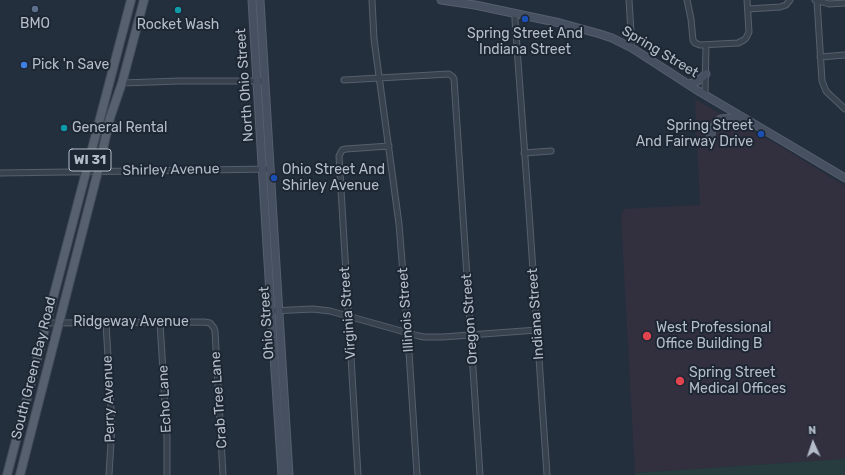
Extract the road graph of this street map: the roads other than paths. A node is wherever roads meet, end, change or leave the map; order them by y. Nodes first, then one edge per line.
1 (144, 0) edge
2 (372, 0) edge
3 (441, 0) edge
4 (629, 0) edge
5 (687, 0) edge
6 (747, 0) edge
7 (790, 0) edge
8 (816, 0) edge
9 (130, 2) edge
10 (252, 2) edge
11 (261, 2) edge
12 (845, 3) edge
13 (748, 9) junction
14 (515, 14) junction
15 (262, 28) junction
16 (254, 30) junction
17 (706, 45) junction
18 (120, 47) junction
19 (632, 48) junction
20 (845, 55) edge
21 (820, 57) junction
22 (706, 74) junction
23 (379, 78) junction
24 (344, 80) dead end
25 (257, 81) junction
26 (265, 81) junction
27 (122, 83) junction
28 (109, 84) junction
29 (688, 84) junction
30 (705, 95) junction
31 (845, 110) edge
32 (110, 118) junction
33 (756, 126) junction
34 (710, 139) dead end
35 (388, 146) junction
36 (552, 151) dead end
37 (524, 153) junction
38 (267, 169) junction
39 (86, 171) junction
40 (98, 171) junction
41 (0, 172) edge
42 (845, 178) edge
43 (272, 266) junction
44 (279, 310) junction
45 (271, 311) junction
46 (348, 316) junction
47 (47, 322) junction
48 (160, 322) junction
49 (59, 323) junction
50 (106, 323) junction
51 (213, 326) joint
52 (537, 330) junction
53 (408, 333) junction
54 (470, 335) junction
55 (275, 382) junction
56 (284, 382) junction
57 (280, 445) junction
58 (288, 445) junction
59 (7, 475) edge
60 (20, 475) edge
61 (109, 475) edge
62 (167, 475) edge
63 (223, 475) edge
64 (282, 475) edge
65 (289, 475) edge
66 (358, 475) edge
67 (418, 475) edge
68 (480, 475) edge
69 (547, 475) edge

1 - 27 main road, WI 31
2 - 23 street, Illinois Street
3 - 14 street, Spring Street
4 - 19 street
5 - 17 street
6 - 13 street
7 - 13 street
8 - 12 street
8 - 21 street
9 - 18 main road, WI 31
10 - 11 street
10 - 16 street, North Ohio Street
11 - 15 street, North Ohio Street
13 - 17 street
14 - 19 street, Spring Street
14 - 37 street, Indiana Street
15 - 16 street
15 - 26 street, North Ohio Street
16 - 25 street, North Ohio Street
17 - 22 street
18 - 27 main road
18 - 28 main road, WI 31
19 - 29 street, Spring Street
20 - 21 street
21 - 31 street
22 - 29 street
22 - 30 street
23 - 24 street
23 - 35 street, Illinois Street
23 - 54 street, Oregon Street
25 - 26 street
25 - 27 street
25 - 38 street, North Ohio Street
26 - 38 street, North Ohio Street
27 - 32 main road, WI 31
28 - 32 main road
28 - 39 main road, WI 31
29 - 30 street, Spring Street
30 - 33 street, Spring Street
32 - 40 main road, WI 31
33 - 34 street
33 - 42 street, Spring Street
35 - 46 street, Virginia Street
35 - 53 street, Illinois Street
36 - 37 street
37 - 52 street, Indiana Street
38 - 40 street, Shirley Avenue
38 - 43 street, Ohio Street
39 - 40 street, Shirley Avenue
39 - 41 street, Shirley Avenue
39 - 47 main road, South Green Bay Road / WI 31
40 - 49 main road, South Green Bay Road / WI 31
43 - 44 street, Ohio Street
43 - 45 street, Ohio Street
44 - 45 street
44 - 46 street
44 - 56 street, Ohio Street
45 - 55 street, Ohio Street
46 - 53 street
46 - 66 street, Virginia Street
47 - 49 street, Ridgeway Avenue
47 - 59 main road, South Green Bay Road / WI 31
48 - 50 street, Ridgeway Avenue
48 - 51 street, Ridgeway Avenue
48 - 62 street, Echo Lane
49 - 50 street, Ridgeway Avenue
49 - 60 main road, South Green Bay Road / WI 31
50 - 61 street, Perry Avenue
51 - 63 street, Crab Tree Lane
52 - 54 street
52 - 69 street, Indiana Street
53 - 54 street
53 - 67 street, Illinois Street
54 - 68 street, Oregon Street
55 - 56 street
55 - 57 street, Ohio Street
56 - 58 street, Ohio Street
57 - 58 street
57 - 64 street, Ohio Street
58 - 65 street, Ohio Street

